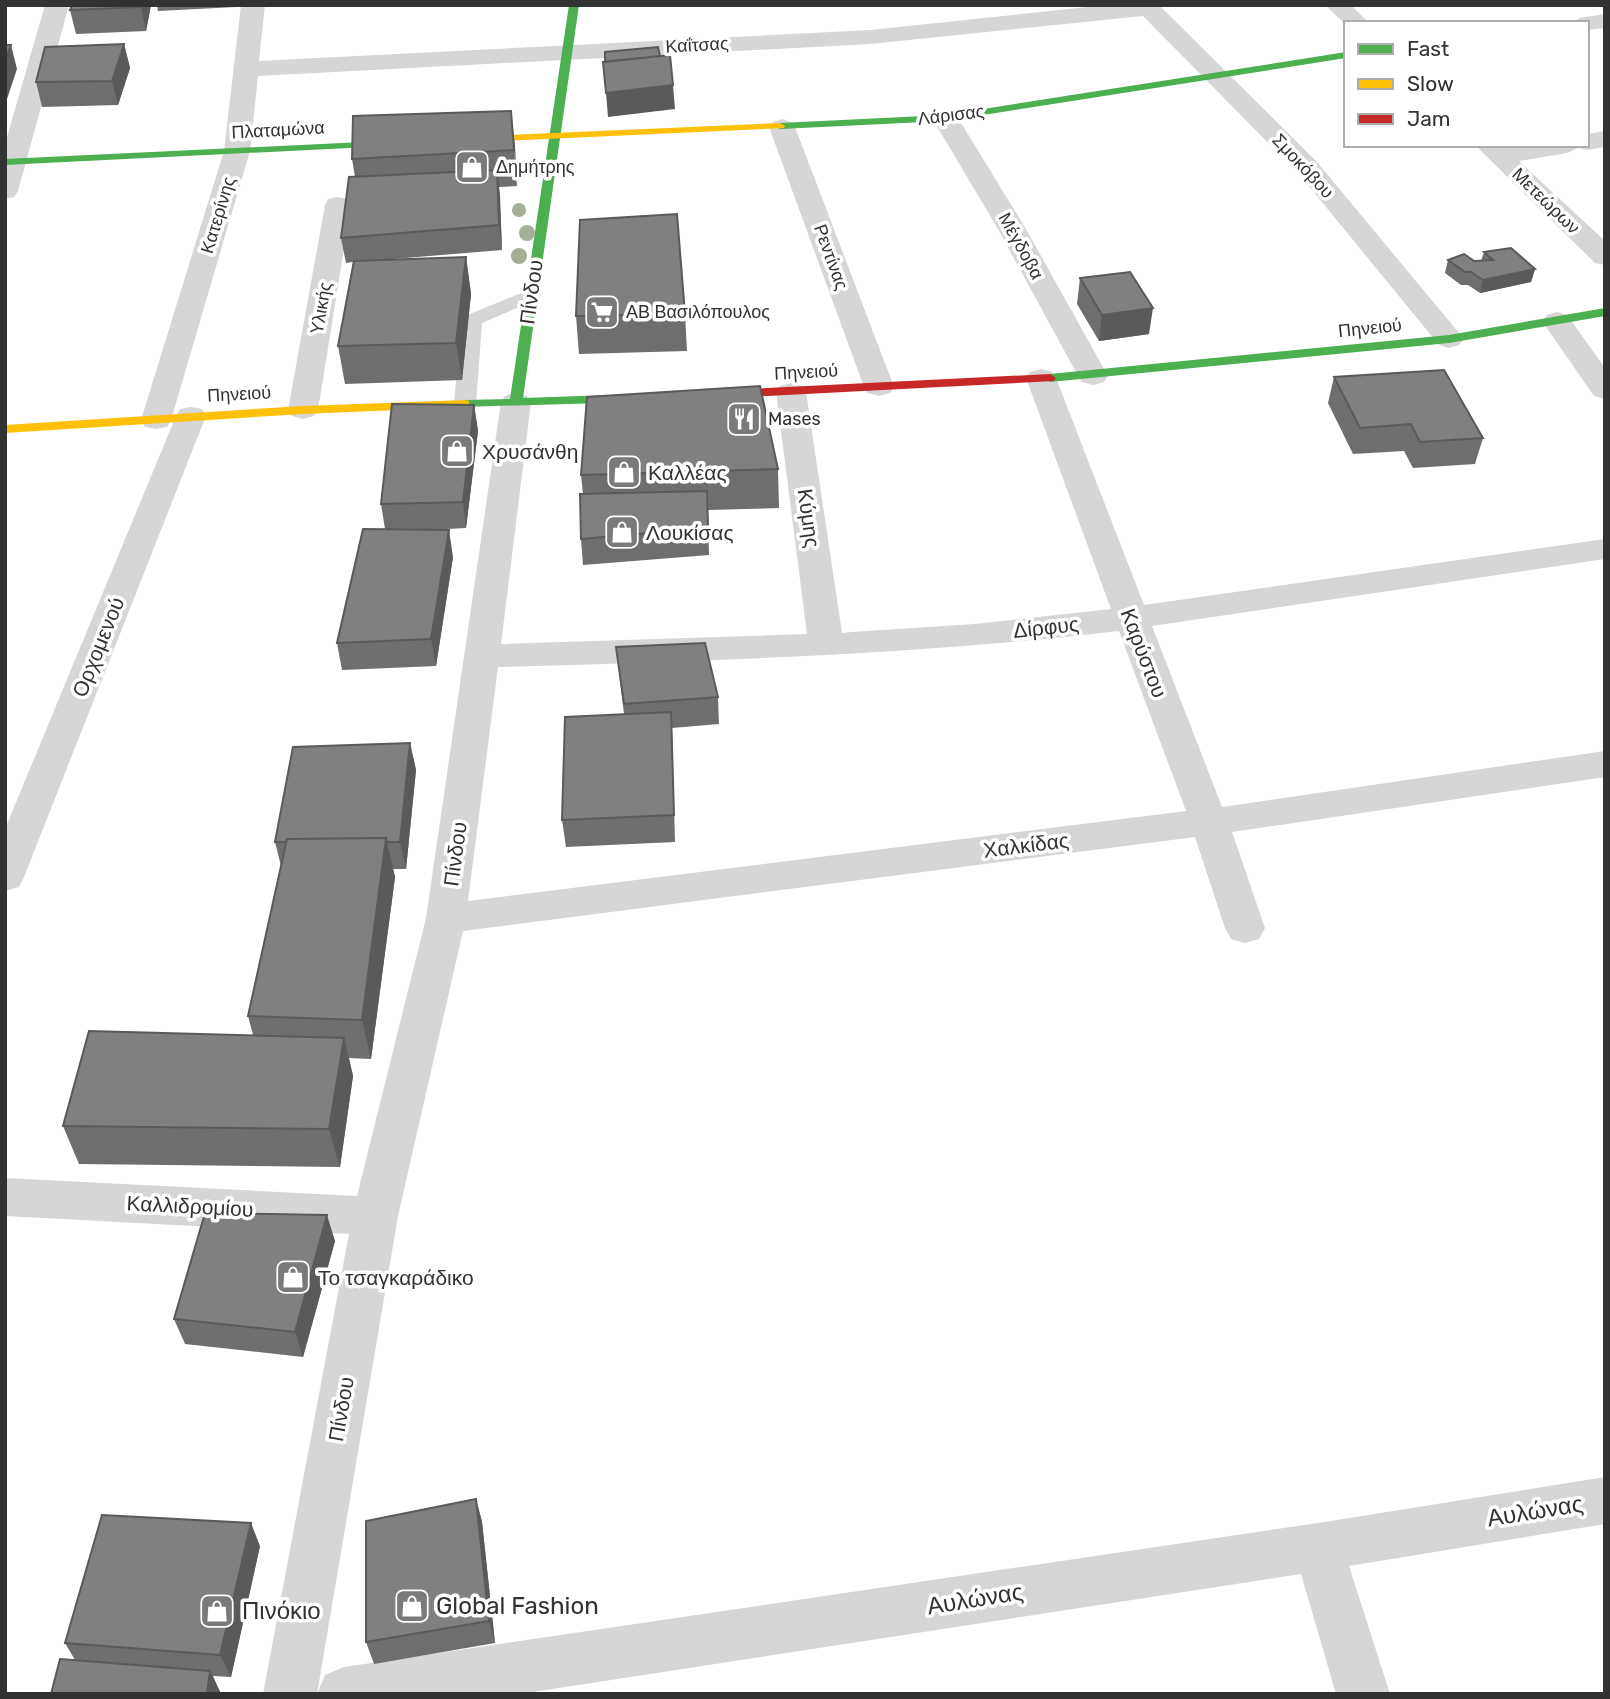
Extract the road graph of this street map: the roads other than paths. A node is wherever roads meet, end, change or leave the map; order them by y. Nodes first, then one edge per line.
1 (57, 5) edge
2 (253, 5) edge
3 (573, 5) edge
4 (1337, 5) edge
5 (1147, 7) edge
6 (1355, 21) edge
7 (569, 52) junction
8 (1344, 55) edge
9 (245, 69) junction
10 (1212, 74) junction
11 (945, 118) junction
12 (782, 127) junction
13 (553, 136) junction
14 (443, 141) edge
15 (416, 142) edge
16 (1543, 147) edge
17 (237, 151) junction
18 (1494, 151) edge
19 (10, 161) edge
20 (5, 191) edge
21 (338, 205) dead end
22 (1605, 257) edge
23 (531, 295) junction
24 (1605, 312) edge
25 (1557, 321) junction
26 (1449, 339) junction
27 (1093, 376) junction
28 (1041, 378) junction
29 (879, 387) junction
30 (1605, 390) edge
31 (791, 392) junction
32 (693, 396) edge
33 (651, 397) edge
34 (516, 402) junction
35 (465, 404) junction
36 (303, 410) junction
37 (191, 416) junction
38 (156, 420) junction
39 (5, 429) edge
40 (1605, 549) edge
41 (1131, 618) junction
42 (827, 645) junction
43 (482, 656) junction
44 (1605, 764) edge
45 (19, 808) edge
46 (1209, 822) junction
47 (5, 877) edge
48 (446, 919) junction
49 (1245, 928) dead end
50 (5, 1197) edge
51 (375, 1216) junction
52 (1605, 1500) edge
53 (1318, 1547) junction
54 (290, 1694) edge
55 (344, 1694) edge
56 (1363, 1694) edge

1 - 19 street
2 - 9 street, Κατερίνης
3 - 7 street, Πίνδου
4 - 6 street
5 - 7 street, Καΐτσας
5 - 10 street, Σμοκόβου
7 - 9 street, Καΐτσας
7 - 13 street, Πίνδου
8 - 10 street, Λάρισας
9 - 17 street, Κατερίνης
10 - 11 street, Λάρισας
10 - 26 street, Σμοκόβου
11 - 12 street, Λάρισας
11 - 27 street, Μέγδοβα
12 - 13 street, Λάρισας
12 - 29 street, Ρεντίνας
13 - 14 street
13 - 23 street, Πίνδου
15 - 17 street, Πλαταμώνα
16 - 18 street
17 - 19 street, Πλαταμώνα
17 - 38 street, Κατερίνης
18 - 22 street, Μετεώρων
19 - 20 street
21 - 36 street, Υλικής
23 - 34 street, Πίνδου
23 - 35 lane
24 - 25 street, Πηνειού
25 - 26 street, Πηνειού
25 - 30 street
26 - 27 street, Πηνειού
27 - 28 street, Πηνειού
28 - 29 street, Πηνειού
28 - 41 street, Καρύστου
29 - 31 street, Πηνειού
31 - 32 street, Πηνειού
31 - 42 street, Κύμης
33 - 34 street, Πηνειού
34 - 35 street, Πηνειού
34 - 43 street, Πίνδου
35 - 36 street, Πηνειού
36 - 37 street, Πηνειού
37 - 38 street, Πηνειού
37 - 45 street, Ορχομενού
38 - 39 street, Πηνειού
40 - 41 street, Δίρφυς
41 - 42 street, Δίρφυς
41 - 46 street, Καρύστου
42 - 43 street, Δίρφυς
43 - 48 street, Πίνδου
44 - 46 street, Χαλκίδας
45 - 47 street, Ορχομενού
46 - 48 street, Χαλκίδας
46 - 49 street, Καρύστου
48 - 51 street, Πίνδου
50 - 51 street, Καλλιδρομίου
51 - 54 street, Πίνδου
52 - 53 street, Αυλώνας
53 - 55 street, Αυλώνας
53 - 56 street

